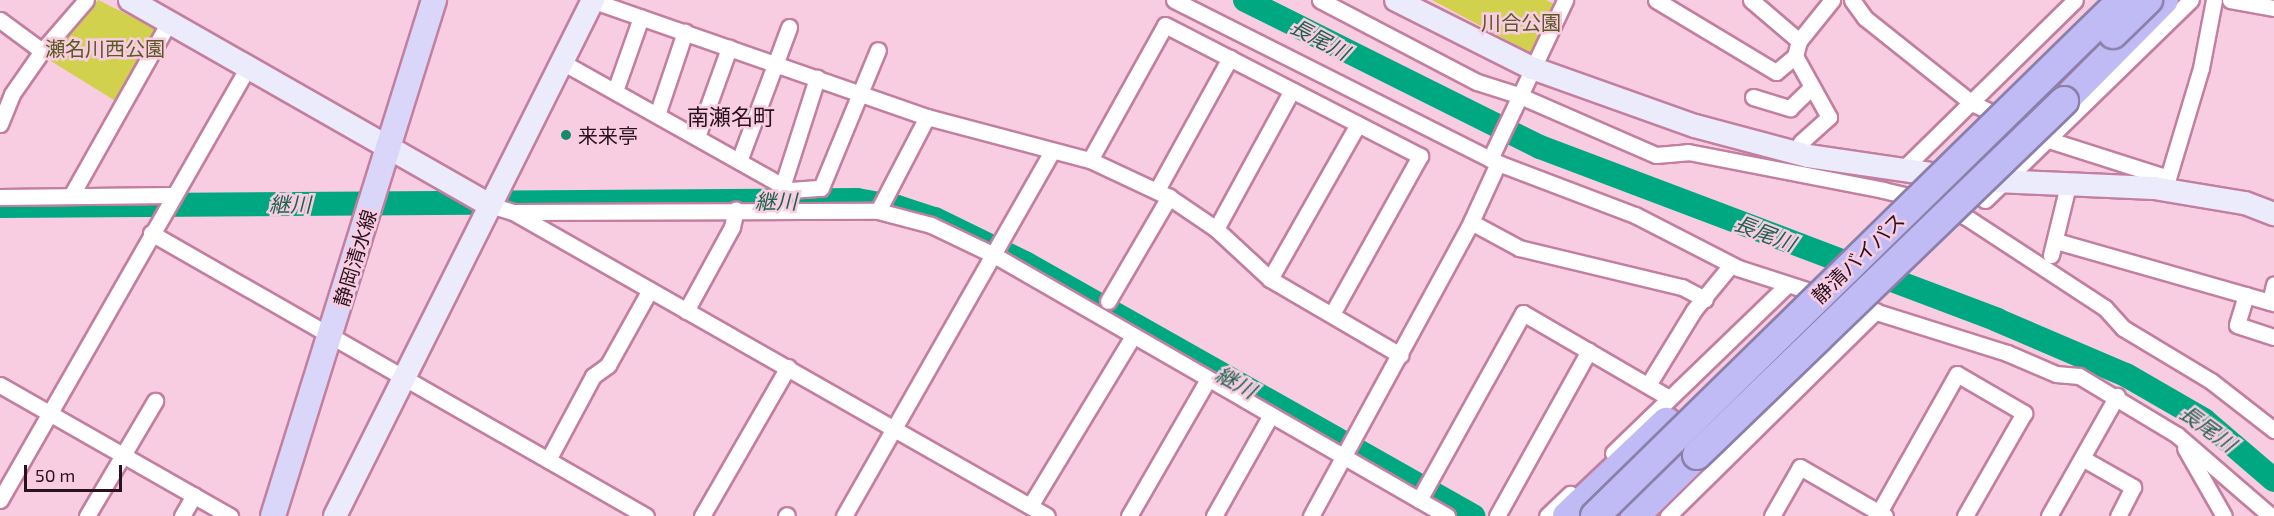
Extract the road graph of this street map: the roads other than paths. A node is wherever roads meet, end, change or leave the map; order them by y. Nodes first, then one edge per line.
1 (86, 0) edge
2 (129, 0) edge
3 (434, 0) edge
4 (592, 0) edge
5 (1174, 0) edge
6 (1320, 0) edge
7 (1396, 0) edge
8 (1565, 0) edge
9 (1656, 0) edge
10 (1751, 0) edge
11 (1832, 0) edge
12 (1852, 0) edge
13 (2075, 0) edge
14 (2097, 0) edge
15 (2122, 0) edge
16 (2148, 0) edge
17 (2164, 0) edge
18 (2191, 0) edge
19 (2214, 0) edge
20 (2230, 0) edge
21 (1337, 4) edge
22 (2274, 8) edge
23 (641, 17) junction
24 (0, 20) edge
25 (168, 24) junction
26 (789, 27) dead end
27 (685, 33) junction
28 (729, 48) junction
29 (1797, 48) junction
30 (878, 50) dead end
31 (42, 51) junction
32 (1230, 58) junction
33 (562, 62) junction
34 (773, 63) junction
35 (1532, 68) junction
36 (247, 69) junction
37 (817, 78) junction
38 (1812, 87) junction
39 (1292, 90) junction
40 (615, 91) junction
41 (863, 94) junction
42 (1518, 97) junction
43 (1753, 97) dead end
44 (1971, 103) junction
45 (657, 115) junction
46 (927, 117) junction
47 (0, 124) edge
48 (1358, 124) junction
49 (697, 138) junction
50 (2049, 140) junction
51 (1801, 142) dead end
52 (387, 150) junction
53 (1052, 152) junction
54 (1493, 159) junction
55 (1090, 160) junction
56 (739, 161) junction
57 (1900, 172) junction
58 (2006, 180) junction
59 (2069, 182) junction
60 (2168, 184) junction
61 (782, 185) junction
62 (1163, 194) junction
63 (173, 195) junction
64 (71, 196) junction
65 (0, 197) edge
66 (1985, 200) dead end
67 (490, 205) junction
68 (736, 209) junction
69 (775, 209) junction
70 (878, 211) junction
71 (513, 212) junction
72 (2274, 213) edge
73 (1471, 222) junction
74 (1216, 228) junction
75 (151, 233) junction
76 (994, 255) junction
77 (1731, 265) junction
78 (1270, 279) junction
79 (2274, 284) edge
80 (1786, 285) junction
81 (650, 290) junction
82 (2246, 295) junction
83 (1705, 299) junction
84 (1108, 301) dead end
85 (2272, 303) edge
86 (686, 310) junction
87 (1876, 311) junction
88 (1332, 314) junction
89 (331, 336) junction
90 (1133, 336) junction
91 (2274, 337) edge
92 (1589, 351) junction
93 (1400, 355) junction
94 (788, 367) junction
95 (405, 378) junction
96 (1208, 379) junction
97 (0, 385) edge
98 (1648, 385) junction
99 (2117, 396) junction
100 (155, 401) dead end
101 (1668, 410) junction
102 (49, 413) junction
103 (1271, 415) junction
104 (895, 427) junction
105 (2274, 430) edge
106 (2177, 435) junction
107 (124, 455) junction
108 (1345, 457) junction
109 (2082, 458) junction
110 (548, 460) junction
111 (194, 495) junction
112 (0, 500) edge
113 (1419, 500) junction
114 (1036, 512) edge
115 (1669, 515) edge
116 (1880, 515) edge
117 (87, 516) edge
118 (182, 516) edge
119 (230, 516) edge
120 (273, 516) edge
121 (335, 516) edge
122 (646, 516) edge
123 (702, 516) edge
124 (844, 516) edge
125 (1129, 516) edge
126 (1214, 516) edge
127 (1311, 516) edge
128 (1447, 516) edge
129 (1497, 516) edge
130 (1547, 516) edge
131 (1567, 516) edge
132 (1595, 516) edge
133 (1621, 516) edge
134 (1635, 516) edge
135 (1772, 516) edge
136 (1965, 516) edge
137 (2049, 516) edge
138 (2118, 516) edge
139 (2224, 516) edge
140 (2271, 516) edge

1 - 31 street
2 - 25 street
3 - 52 main road, 静岡清水線
4 - 23 street
4 - 33 street
5 - 54 street
6 - 21 street
7 - 35 street
8 - 35 street
9 - 29 street
10 - 29 street
11 - 29 street
12 - 44 street
13 - 44 street
14 - 101 highway
15 - 132 highway, 静清バイパス, bridge
16 - 133 highway, 静清バイパス, bridge
17 - 134 highway, bridge
18 - 50 street
19 - 60 street
20 - 22 street
21 - 42 street
23 - 27 street
23 - 40 street
24 - 31 street
25 - 36 street
25 - 64 street
26 - 34 street
27 - 28 street
27 - 45 street
28 - 34 street
28 - 49 street
29 - 38 street
30 - 41 street
31 - 47 street
32 - 39 street
32 - 55 street
32 - 62 street
33 - 40 street
33 - 67 street
34 - 37 street
34 - 56 street
35 - 42 street
35 - 57 street
36 - 52 street
36 - 63 street
37 - 41 street
37 - 61 street
38 - 43 street
38 - 51 street
39 - 48 street
39 - 74 street
40 - 45 street
41 - 46 street
41 - 61 street
42 - 54 street
42 - 105 street
44 - 50 street
44 - 57 street
45 - 49 street
46 - 53 street
46 - 70 street
48 - 78 street
48 - 88 street
49 - 56 street
50 - 58 street
50 - 60 street
52 - 67 street
52 - 89 main road, 静岡清水線
53 - 55 street
53 - 76 street
54 - 73 street
54 - 77 street
55 - 62 street
56 - 61 street
57 - 58 street
58 - 59 street
58 - 66 street
59 - 60 street
59 - 82 street
60 - 72 street
61 - 69 street
62 - 74 street
62 - 84 street
63 - 64 street
63 - 75 street
64 - 65 street
67 - 71 street
67 - 95 street
68 - 69 street
68 - 71 street
68 - 86 street
69 - 70 street
70 - 76 street
71 - 81 street
73 - 83 street
73 - 93 street
74 - 78 street
75 - 89 street
75 - 102 street
76 - 90 street
76 - 104 street
77 - 80 street
77 - 83 street
78 - 88 street
79 - 85 street
80 - 87 street
80 - 101 street
81 - 86 street
81 - 110 street
82 - 85 street
82 - 91 street
83 - 98 street
86 - 94 street
87 - 99 street
87 - 115 street
88 - 93 street
89 - 95 street
89 - 120 main road, 静岡清水線
90 - 96 street
90 - 114 street
92 - 98 street
92 - 113 street
92 - 129 street
93 - 108 street
94 - 104 street
94 - 123 street
95 - 110 street
95 - 121 street
96 - 103 street
96 - 125 street
97 - 102 street
98 - 101 street
99 - 106 street
99 - 109 street
100 - 107 street
101 - 130 street
101 - 131 highway
102 - 107 street
102 - 112 street
103 - 108 street
103 - 126 street
104 - 114 street
104 - 124 street
106 - 139 street
106 - 140 street
107 - 111 street
107 - 117 street
108 - 113 street
108 - 127 street
109 - 137 street
109 - 138 street
110 - 122 street
111 - 118 street
111 - 119 street
113 - 128 street
116 - 135 street
116 - 136 street

